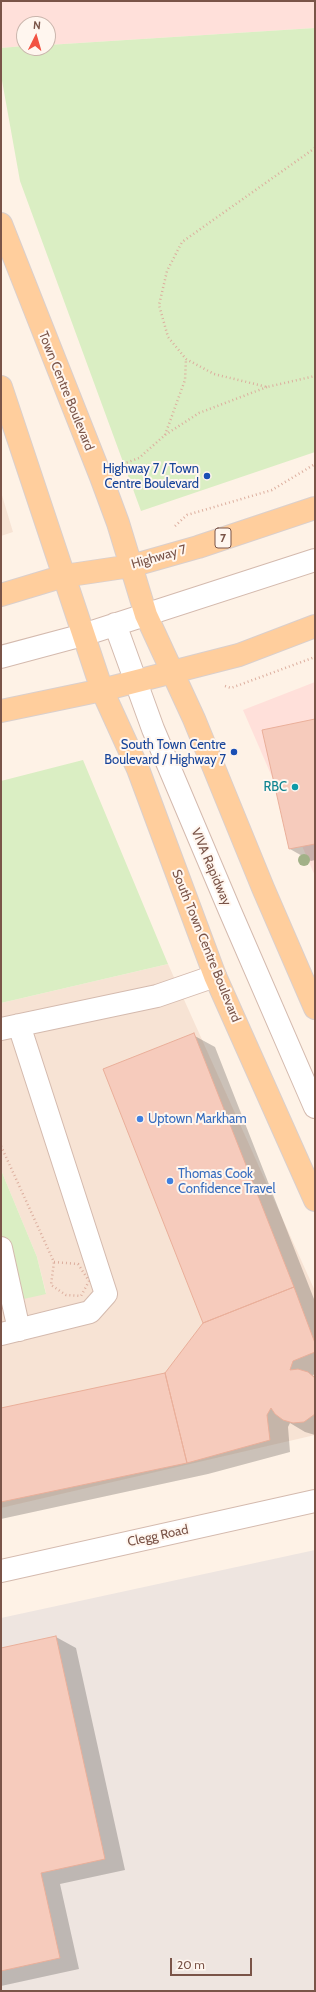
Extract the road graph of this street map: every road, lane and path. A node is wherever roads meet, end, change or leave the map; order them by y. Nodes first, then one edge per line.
1 (315, 148) edge
2 (1, 224) edge
3 (186, 359) junction
4 (315, 376) edge
5 (1, 387) edge
6 (267, 387) junction
7 (164, 436) junction
8 (315, 464) edge
9 (122, 465) dead end
10 (315, 508) edge
11 (170, 531) dead end
12 (315, 560) edge
13 (131, 566) junction
14 (64, 576) junction
15 (1, 596) edge
16 (146, 615) junction
17 (115, 624) junction
18 (315, 626) edge
19 (83, 635) junction
20 (1, 657) edge
21 (173, 671) junction
22 (136, 680) junction
23 (102, 690) junction
24 (1, 711) edge
25 (215, 976) junction
26 (315, 1008) edge
27 (10, 1027) edge
28 (315, 1107) edge
29 (1, 1146) edge
30 (315, 1200) edge
31 (1, 1248) edge
32 (54, 1262) junction
33 (10, 1332) edge
34 (315, 1501) edge
35 (1, 1571) edge

1 - 3 path
2 - 13 main road, Town Centre Boulevard
3 - 6 path
3 - 7 path
4 - 6 path
5 - 14 main road
6 - 7 path
7 - 9 path
8 - 11 path
10 - 13 main road, Highway 7 / 7
12 - 16 street
13 - 14 main road, Highway 7 / 7
13 - 16 main road, Town Centre Boulevard
14 - 15 main road, Highway 7 / 7
14 - 19 main road
16 - 17 street
16 - 21 main road, Town Centre Boulevard
17 - 19 street
17 - 22 street, VIVA Rapidway
18 - 21 main road
19 - 20 street
19 - 23 main road
21 - 22 main road
21 - 26 main road
22 - 23 main road
22 - 28 street, VIVA Rapidway
23 - 24 main road
23 - 25 main road, South Town Centre Boulevard
25 - 27 street
25 - 30 main road, South Town Centre Boulevard
27 - 33 street
29 - 32 path
31 - 33 street
32 - 32 path
34 - 35 street, Clegg Road

